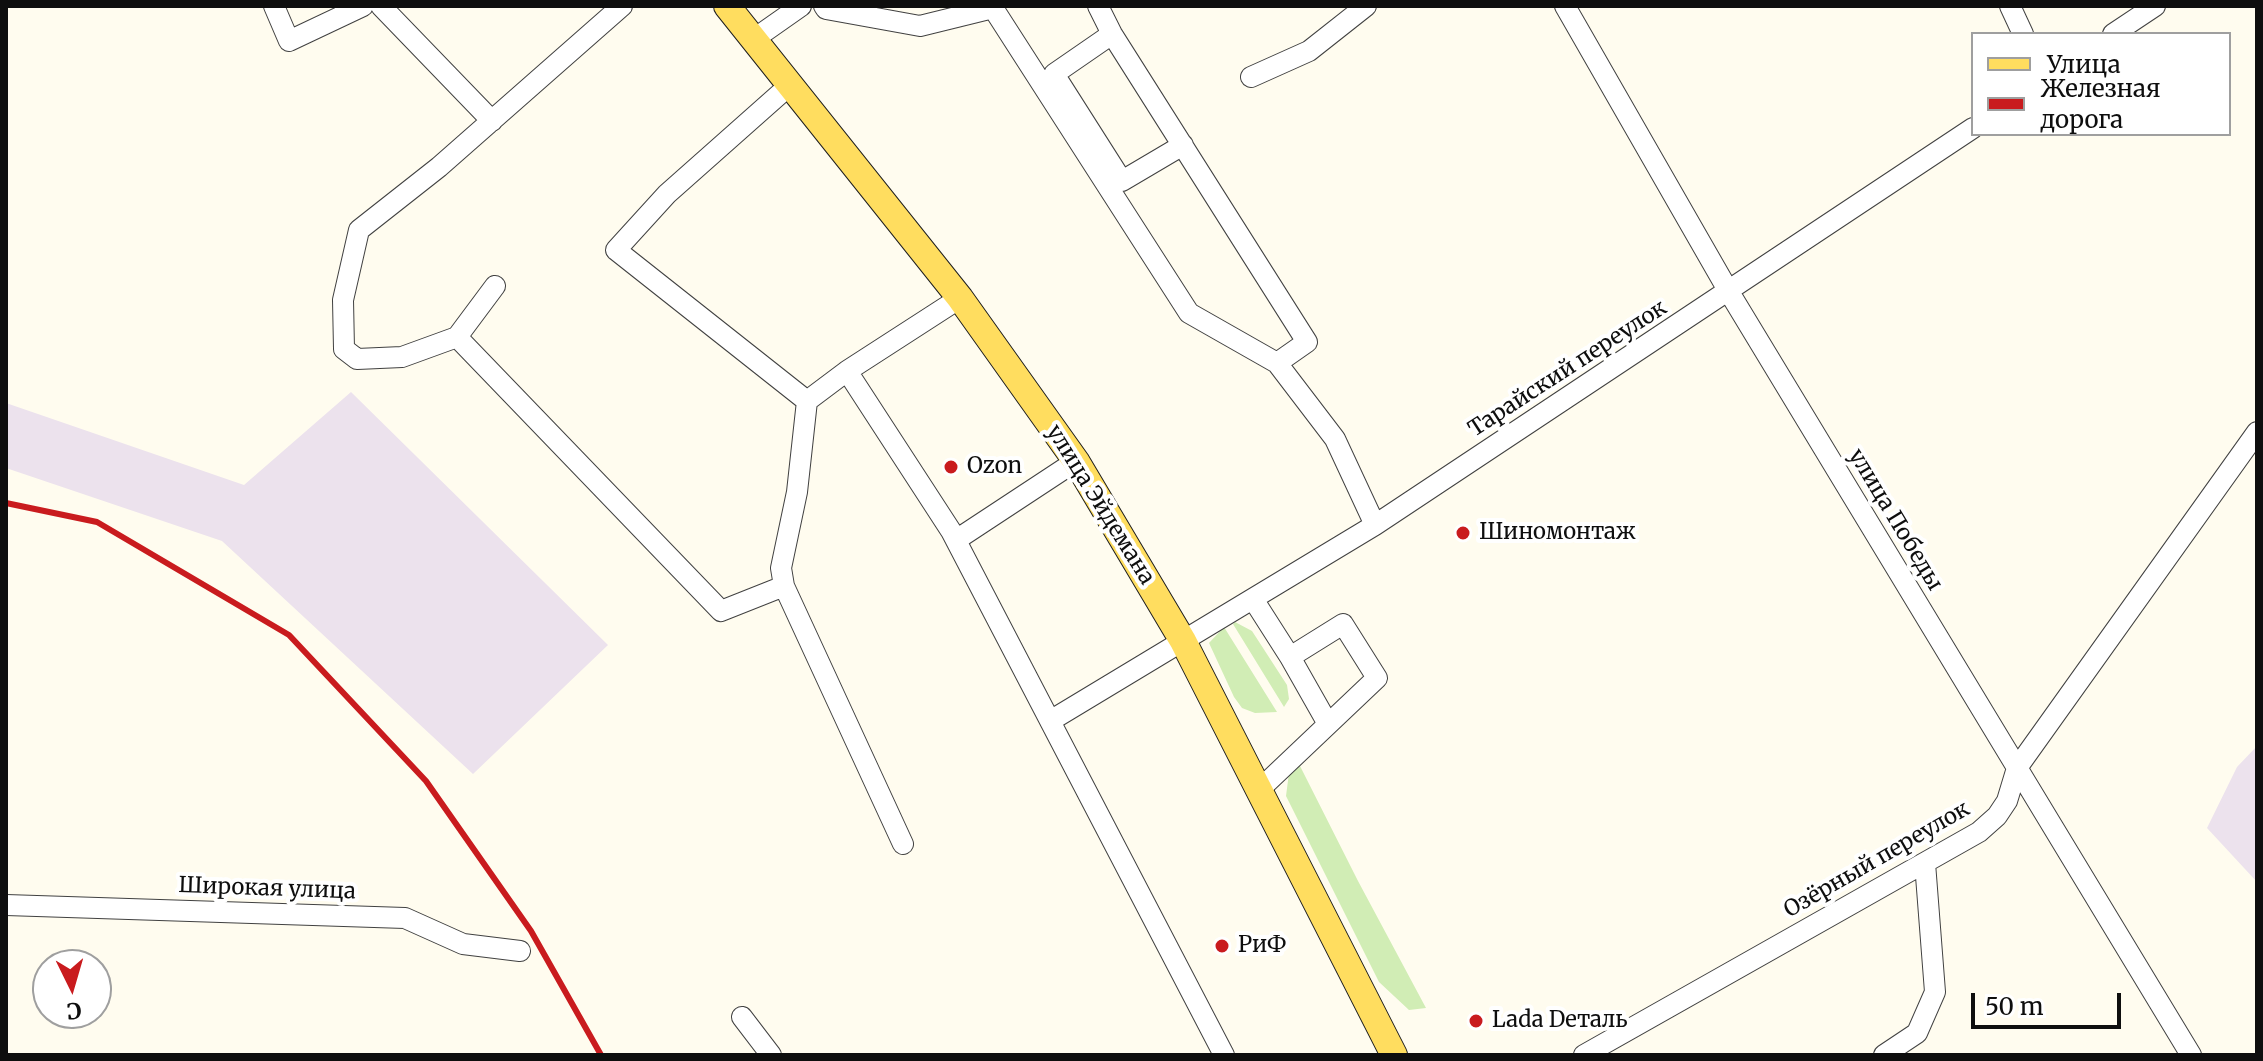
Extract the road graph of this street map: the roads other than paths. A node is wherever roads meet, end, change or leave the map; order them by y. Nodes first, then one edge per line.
1 (274, 6) edge
2 (363, 6) edge
3 (381, 6) edge
4 (622, 6) edge
5 (727, 6) edge
6 (801, 6) edge
7 (824, 6) edge
8 (1098, 6) edge
9 (1366, 6) edge
10 (1565, 6) edge
11 (2010, 6) edge
12 (2155, 6) edge
13 (2022, 32) edge
14 (2116, 32) edge
15 (1112, 34) junction
16 (754, 39) junction
17 (1251, 77) dead end
18 (791, 84) junction
19 (492, 121) junction
20 (1971, 129) edge
21 (1183, 145) junction
22 (495, 286) dead end
23 (1729, 292) junction
24 (960, 298) junction
25 (457, 337) junction
26 (1277, 363) junction
27 (847, 371) junction
28 (807, 401) junction
29 (2257, 432) edge
30 (1076, 461) junction
31 (1375, 525) junction
32 (956, 540) junction
33 (784, 586) junction
34 (1253, 599) junction
35 (1183, 641) junction
36 (1290, 657) junction
37 (1050, 721) junction
38 (1328, 724) junction
39 (2017, 768) junction
40 (1260, 789) junction
41 (903, 844) dead end
42 (1925, 863) junction
43 (6, 905) edge
44 (520, 951) dead end
45 (742, 1017) dead end
46 (771, 1055) edge
47 (1224, 1055) edge
48 (1394, 1055) edge
49 (1584, 1055) edge
50 (1884, 1055) edge
51 (2191, 1055) edge

1 - 2 street
3 - 19 street
4 - 19 street
5 - 16 main road, улица Эйдемана
6 - 16 street
7 - 26 street
8 - 15 street
9 - 17 street
10 - 23 street, улица Победы
11 - 13 street
12 - 14 street
15 - 21 street
15 - 21 street
16 - 18 main road, улица Эйдемана
18 - 24 main road, улица Эйдемана
18 - 28 street
19 - 25 street
20 - 23 street, Тарайский переулок
21 - 26 street
22 - 25 street
23 - 31 street, Тарайский переулок
23 - 39 street, улица Победы
24 - 27 street
24 - 30 main road, улица Эйдемана
25 - 33 street
26 - 31 street
27 - 28 street
27 - 32 street
28 - 33 street
29 - 39 street, Озёрный переулок
30 - 32 street
30 - 35 main road, улица Эйдемана
31 - 34 street, Тарайский переулок
32 - 37 street
33 - 41 street
34 - 35 street, Тарайский переулок
34 - 36 street
35 - 37 street, Тарайский переулок
35 - 40 main road, улица Эйдемана
36 - 38 street
36 - 38 street
37 - 47 street
38 - 40 street
39 - 42 street, Озёрный переулок
39 - 51 street, улица Победы
40 - 48 main road, улица Эйдемана
42 - 49 street, Озёрный переулок
42 - 50 street
43 - 44 street, Широкая улица
45 - 46 street

